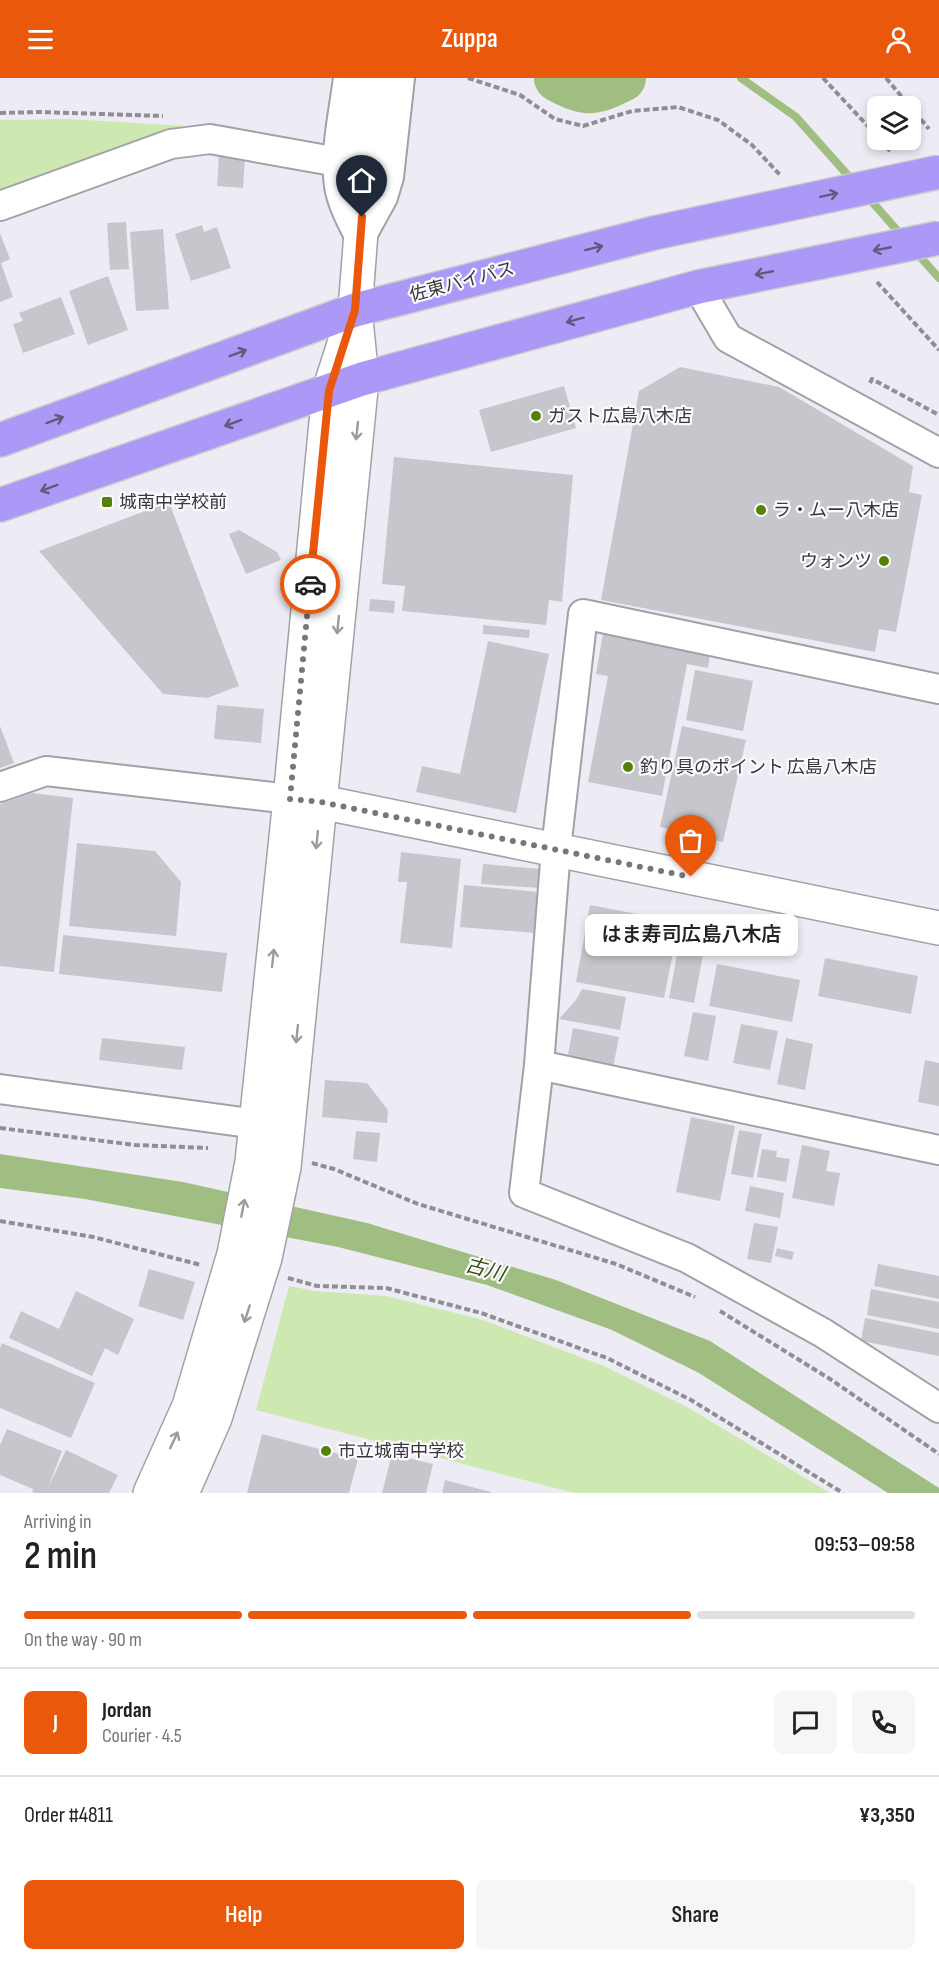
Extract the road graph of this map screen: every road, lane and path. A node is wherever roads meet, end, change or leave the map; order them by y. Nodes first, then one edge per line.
1 (348, 78) edge
2 (400, 78) edge
3 (468, 78) edge
4 (823, 78) edge
5 (886, 78) edge
6 (370, 109) edge
7 (867, 125) edge
8 (929, 129) dead end
9 (338, 162) junction
10 (939, 172) edge
11 (777, 193) junction
12 (0, 206) edge
13 (360, 238) junction
14 (939, 238) edge
15 (877, 282) dead end
16 (698, 286) junction
17 (355, 310) junction
18 (939, 350) edge
19 (362, 379) junction
20 (329, 391) junction
21 (0, 440) edge
22 (939, 453) edge
23 (0, 505) edge
24 (939, 689) edge
25 (0, 787) edge
26 (305, 800) junction
27 (556, 849) junction
28 (939, 928) edge
29 (539, 1065) junction
30 (0, 1089) edge
31 (256, 1124) junction
32 (0, 1128) edge
33 (211, 1148) dead end
34 (939, 1150) edge
35 (295, 1164) junction
36 (0, 1221) edge
37 (249, 1264) junction
38 (703, 1300) dead end
39 (713, 1306) dead end
40 (939, 1408) edge
41 (939, 1454) edge
42 (150, 1493) edge
43 (182, 1493) edge
44 (843, 1493) edge

1 - 6 street
2 - 6 street
3 - 11 path
4 - 7 path
5 - 8 path
6 - 9 street
6 - 13 street
9 - 12 street
9 - 13 street
11 -> 10 highway, 佐東バイパス, bridge
17 -> 11 highway, 佐東バイパス
13 - 17 street
14 -> 16 highway, bridge
15 - 18 path
16 -> 19 highway
16 - 22 street
17 - 19 street
17 - 20 street
21 -> 17 highway, 佐東バイパス
19 - 20 highway
19 -> 26 street
20 -> 23 highway
20 - 26 street
24 - 27 street
25 - 26 street
26 - 27 street
31 -> 26 street
26 -> 35 street
27 - 28 street
27 - 29 street
29 - 34 street
29 - 40 street
30 - 31 street
37 -> 31 street
32 - 33 path
35 - 37 street
35 - 38 path
36 - 37 path
42 -> 37 street
37 -> 43 street
37 - 44 path
39 - 41 path

